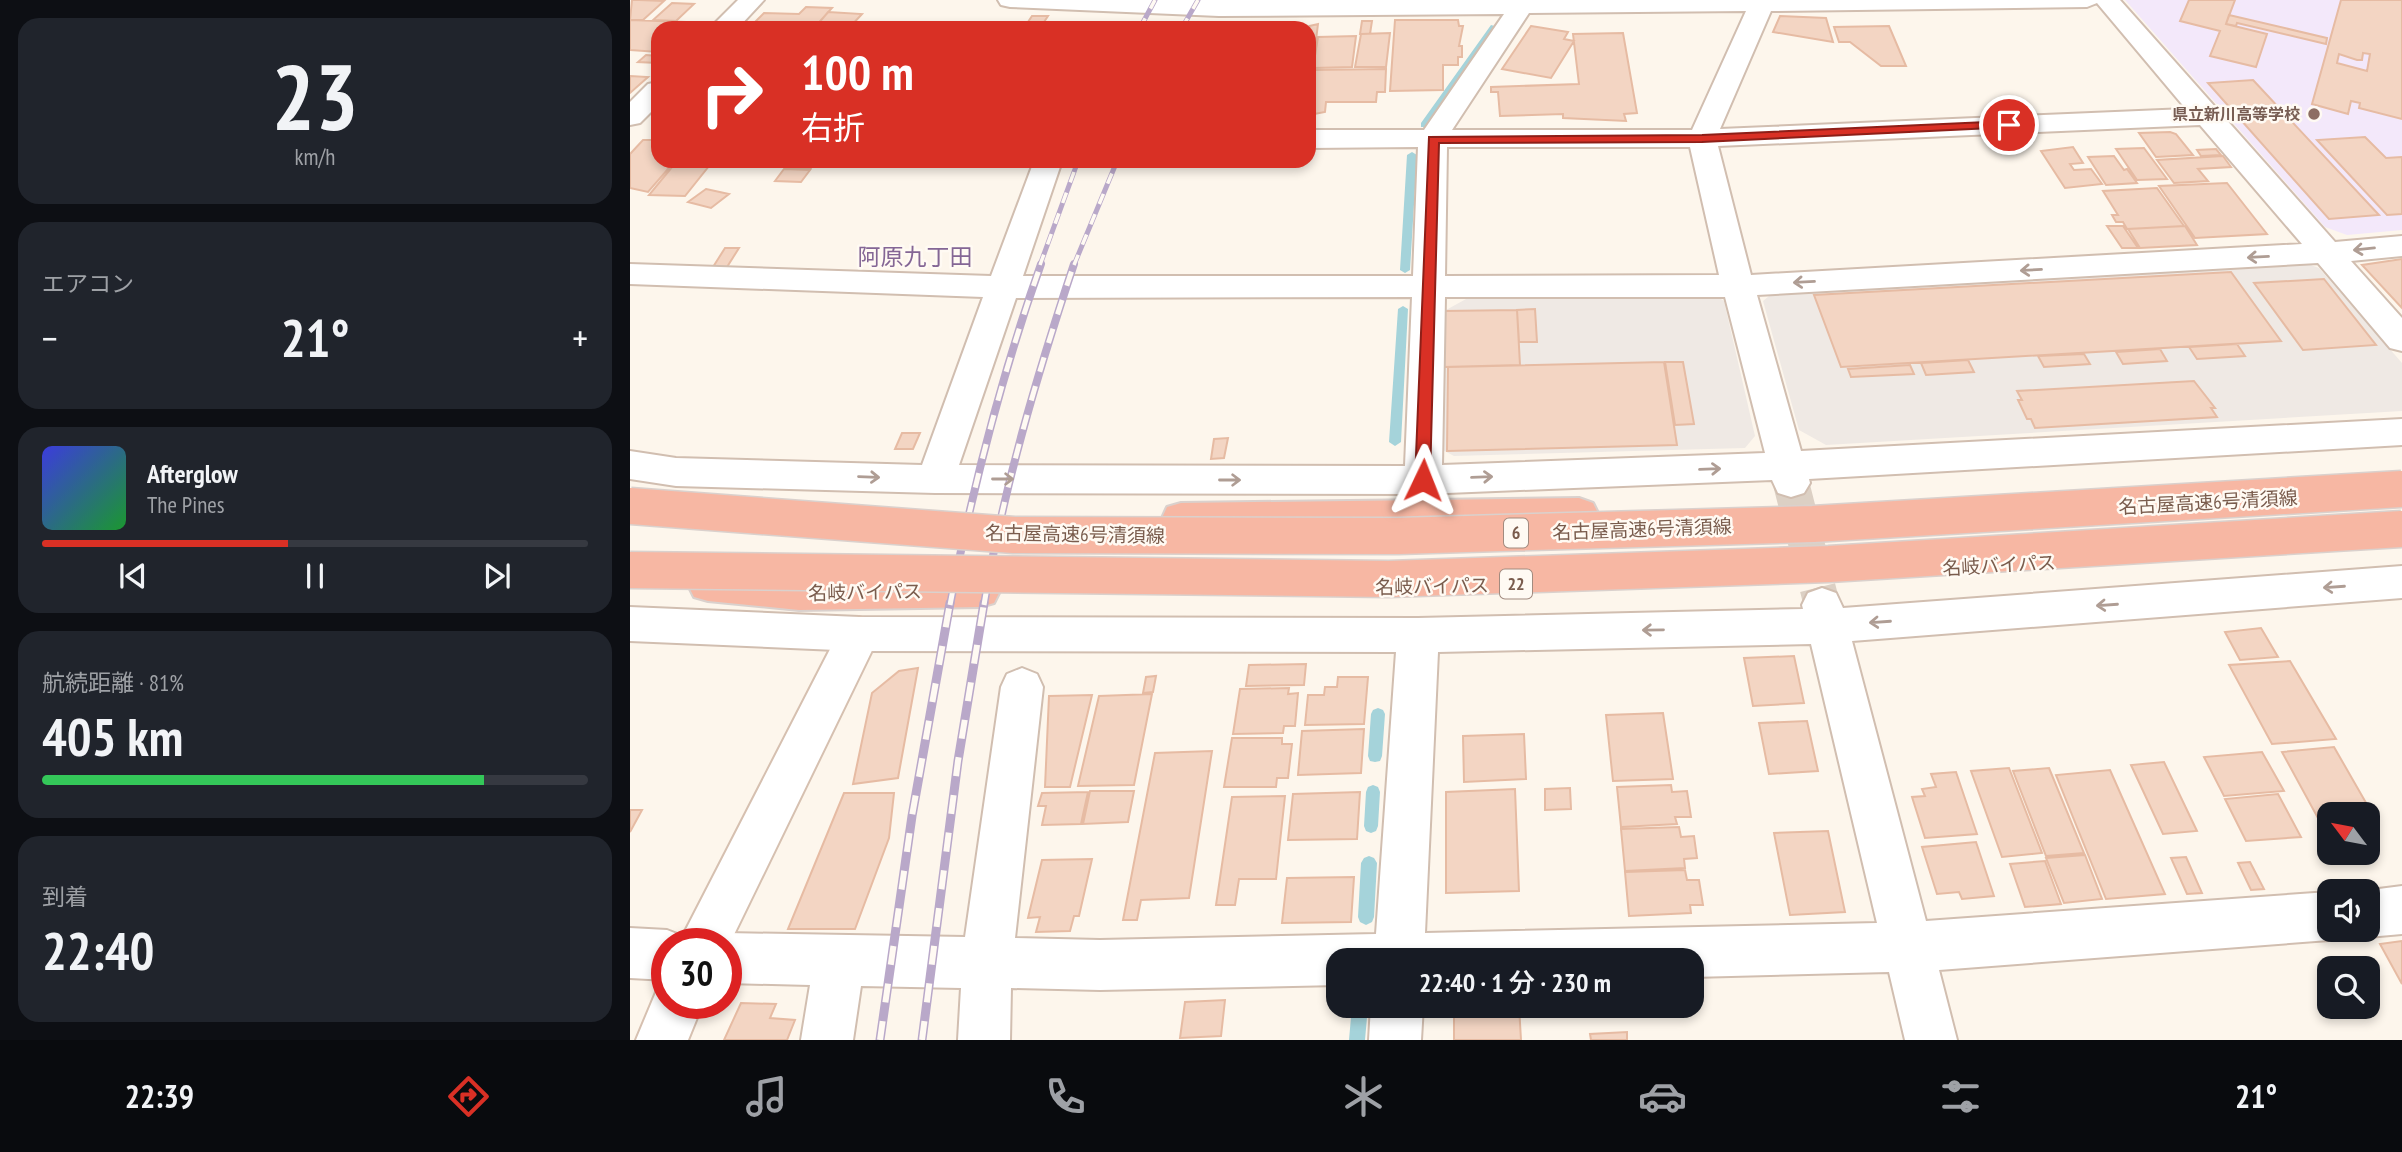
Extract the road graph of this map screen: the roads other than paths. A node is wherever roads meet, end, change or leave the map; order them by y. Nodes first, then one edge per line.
1 (752, 0) edge
2 (1010, 0) edge
3 (2087, 0) edge
4 (2107, 0) edge
5 (1984, 1) edge
6 (1762, 2) edge
7 (1523, 3) edge
8 (1362, 4) edge
9 (1218, 12) edge
10 (730, 21) edge
11 (651, 97) edge
12 (2207, 116) junction
13 (630, 117) edge
14 (630, 128) edge
15 (651, 128) edge
16 (1702, 138) junction
17 (1316, 139) edge
18 (1433, 139) junction
19 (1046, 168) edge
20 (2402, 246) edge
21 (2326, 253) junction
22 (630, 274) edge
23 (1738, 286) junction
24 (1003, 287) junction
25 (1430, 288) junction
26 (2402, 340) edge
27 (2402, 432) edge
28 (630, 465) edge
29 (744, 473) junction
30 (785, 475) junction
31 (1789, 475) junction
32 (2402, 476) edge
33 (935, 479) junction
34 (1423, 480) junction
35 (630, 489) edge
36 (2402, 489) edge
37 (630, 497) edge
38 (630, 506) edge
39 (879, 514) junction
40 (776, 518) junction
41 (2402, 529) edge
42 (2402, 540) edge
43 (630, 570) edge
44 (630, 578) edge
45 (2402, 582) edge
46 (799, 593) junction
47 (1825, 616) junction
48 (645, 624) edge
49 (859, 634) junction
50 (1418, 635) junction
51 (1022, 687) dead end
52 (2402, 910) edge
53 (2380, 912) edge
54 (2317, 917) edge
55 (712, 928) edge
56 (1908, 947) junction
57 (1400, 948) edge
58 (630, 954) edge
59 (651, 955) edge
60 (742, 958) edge
61 (1704, 958) edge
62 (839, 960) junction
63 (987, 962) junction
64 (1326, 973) edge
65 (1396, 1018) edge
66 (671, 1019) edge
67 (662, 1040) edge
68 (827, 1040) edge
69 (984, 1040) edge
70 (1395, 1040) edge
71 (1931, 1040) edge

1 - 10 street
2 - 9 street
3 - 5 street
4 - 12 street
5 - 6 street
6 - 7 street
6 - 16 street
7 - 8 street
7 - 18 street
8 - 9 street
11 - 13 street
12 - 16 street
12 - 21 street
14 - 15 street
16 - 18 street
16 - 23 street
17 - 18 street
18 - 25 street
19 - 24 street
20 -> 21 street
21 -> 23 street
21 - 26 street
22 - 24 street
23 - 25 street
23 - 31 street
24 - 25 street
24 - 33 street
25 - 34 street
27 - 31 street
28 - 29 street
29 - 30 street
29 - 35 street
30 -> 33 street
30 - 39 street
34 -> 31 street
32 - 39 highway
33 -> 34 street
35 - 40 highway, bridge
36 - 40 highway, 名古屋高速6号清須線 / 6, bridge
37 - 39 highway
38 - 40 highway, 名古屋高速6号清須線 / 6, bridge
41 - 43 highway, 名古屋高速6号清須線 / 6, bridge
42 - 46 highway, 名岐バイパス / 22
44 - 46 highway, 名岐バイパス / 22
45 -> 47 street
46 - 48 street
47 -> 50 street
47 - 56 street
48 - 49 street
49 - 50 street
49 - 55 street
50 - 57 street
51 - 63 street
52 - 53 street
54 - 56 street
56 - 61 street
56 - 71 street
58 - 59 street
60 - 62 street
62 - 63 street
62 - 68 street
63 - 64 street
63 - 69 street
65 - 70 street
66 - 67 street

